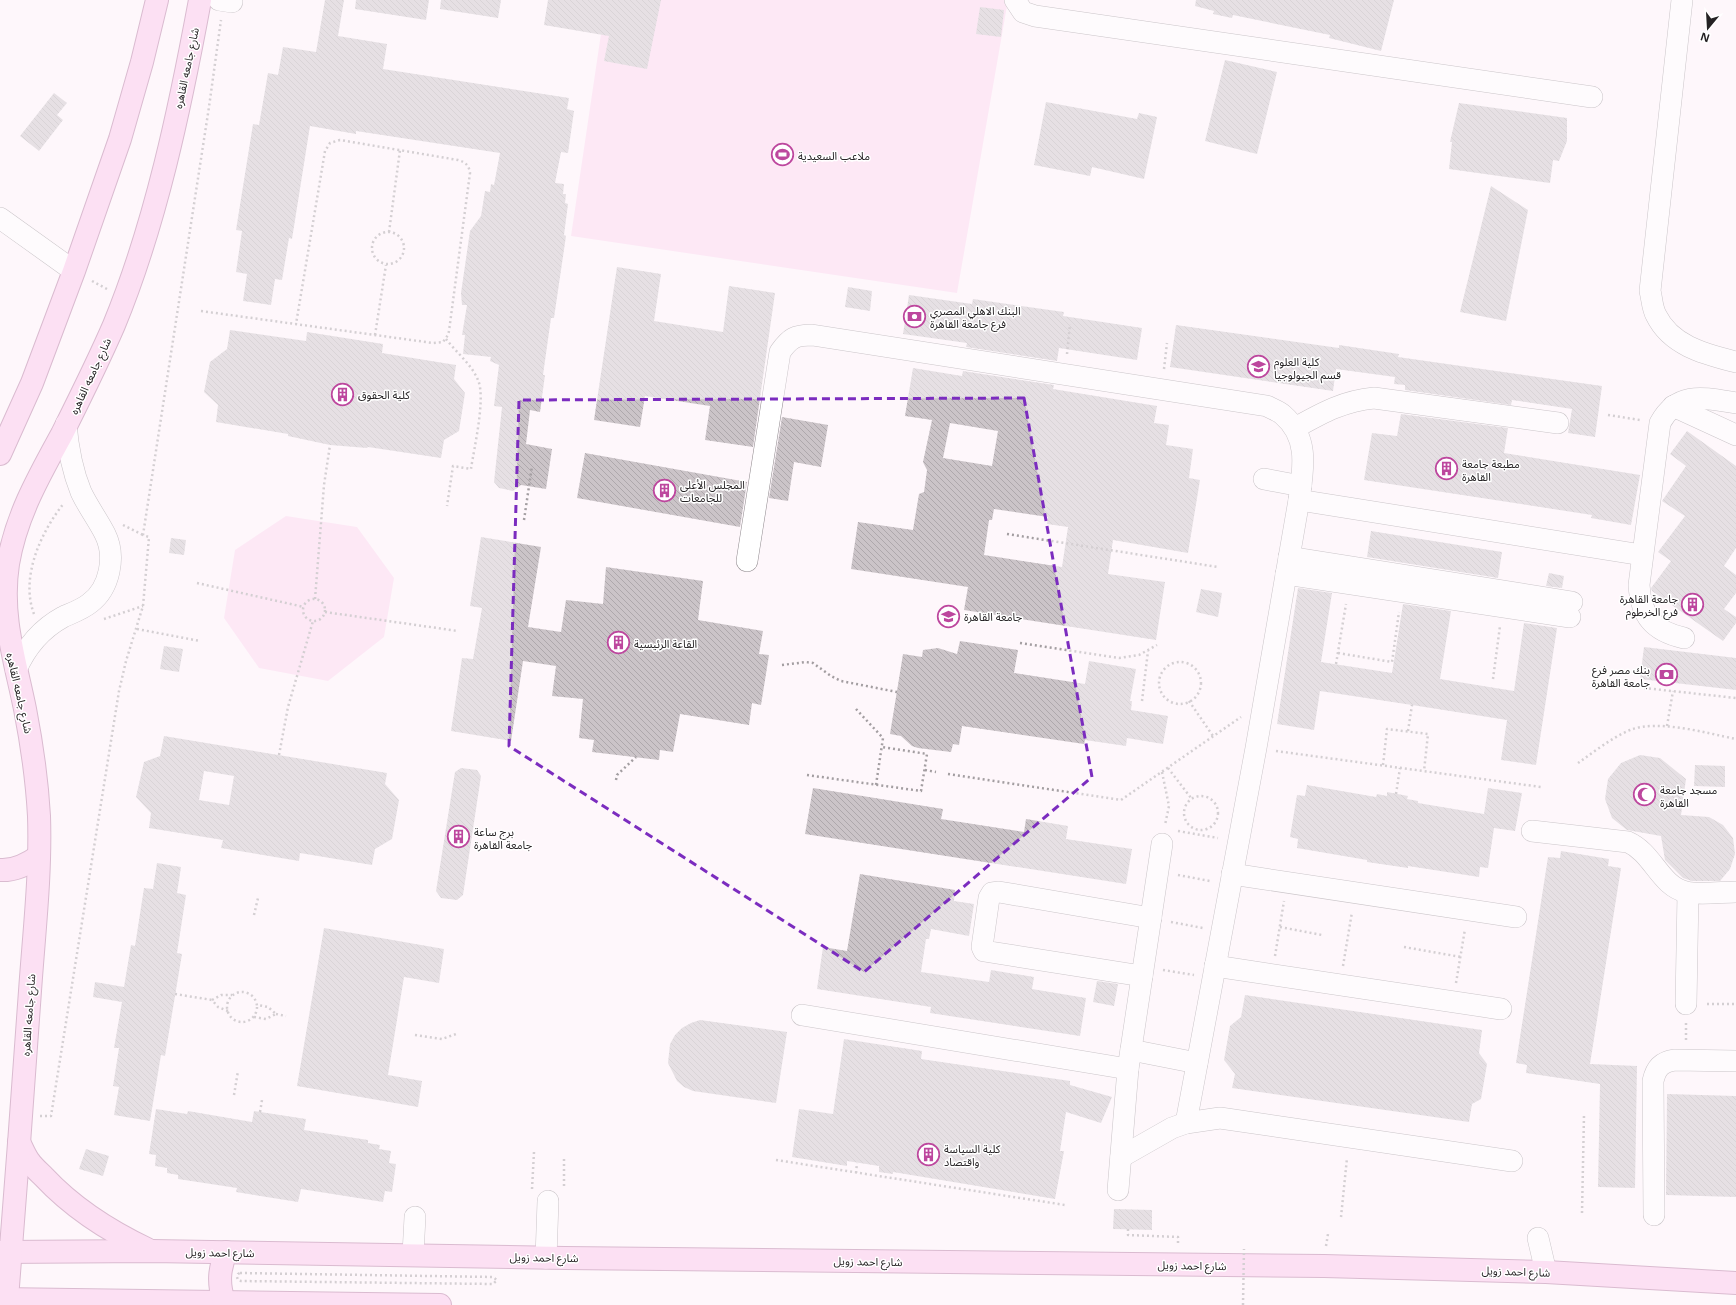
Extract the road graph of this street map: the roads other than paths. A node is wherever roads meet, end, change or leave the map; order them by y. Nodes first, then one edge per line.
1 (157, 0) edge
2 (200, 0) edge
3 (1015, 0) edge
4 (1682, 0) edge
5 (1592, 97) dead end
6 (0, 218) edge
7 (74, 271) junction
8 (1736, 362) edge
9 (1736, 403) edge
10 (1673, 406) junction
11 (1558, 423) dead end
12 (66, 424) junction
13 (1295, 428) junction
14 (1736, 435) edge
15 (3, 444) edge
16 (1264, 479) dead end
17 (1300, 493) junction
18 (1642, 555) junction
19 (747, 561) dead end
20 (1287, 566) junction
21 (1684, 638) dead end
22 (16, 670) junction
23 (1532, 831) dead end
24 (1163, 836) road end
25 (39, 856) junction
26 (0, 870) edge
27 (1231, 879) junction
28 (1736, 892) edge
29 (1688, 893) junction
30 (1516, 917) dead end
31 (1151, 918) junction
32 (1142, 971) junction
33 (1214, 972) junction
34 (1686, 1004) dead end
35 (1501, 1009) dead end
36 (802, 1015) dead end
37 (1129, 1060) junction
38 (1736, 1061) edge
39 (1197, 1063) junction
40 (1186, 1123) junction
41 (19, 1142) junction
42 (1121, 1157) junction
43 (1512, 1161) dead end
44 (1118, 1190) dead end
45 (548, 1201) dead end
46 (1654, 1215) dead end
47 (415, 1217) dead end
48 (1538, 1238) dead end
49 (152, 1251) junction
50 (5, 1252) edge
51 (226, 1252) junction
52 (546, 1258) junction
53 (423, 1262) junction
54 (1546, 1272) junction
55 (1736, 1283) edge
56 (3, 1299) edge
57 (224, 1302) junction
58 (428, 1305) edge
59 (440, 1305) edge

1 - 7 main road
2 - 12 main road, شارع جامعه القاهره
3 - 5 lane
4 - 8 lane
6 - 7 lane
7 - 15 main road
9 - 10 lane
10 - 14 lane
10 - 18 lane
11 - 13 lane
12 - 22 main road, شارع جامعه القاهره
12 - 22 lane
13 - 17 lane
13 - 19 lane
16 - 17 lane
17 - 18 lane
17 - 20 lane
18 - 21 lane
20 - 20 lane
20 - 27 lane
22 - 25 main road, شارع جامعه القاهره
23 - 29 lane
24 - 31 lane
25 - 26 main road
25 - 41 main road, شارع جامعه القاهره
27 - 30 lane
27 - 33 lane
28 - 29 lane
29 - 34 lane
31 - 32 lane
31 - 32 lane
32 - 37 lane
33 - 35 lane
33 - 39 lane
36 - 37 lane
37 - 39 lane
37 - 42 lane
38 - 46 lane
39 - 40 lane
40 - 42 lane
40 - 43 lane
41 - 49 main road
41 - 50 main road, شارع جامعه القاهره
42 - 44 lane
45 - 52 lane
47 - 53 lane
48 - 54 lane
49 - 50 main road, شارع احمد زويل
49 - 51 main road, شارع احمد زويل
50 - 56 main road, شارع جامعه القاهره
51 - 53 main road, شارع احمد زويل
51 - 57 main road
52 - 53 main road, شارع احمد زويل
52 - 54 main road, شارع احمد زويل
54 - 55 main road, شارع احمد زويل
56 - 57 main road
57 - 58 main road
58 - 59 main road

